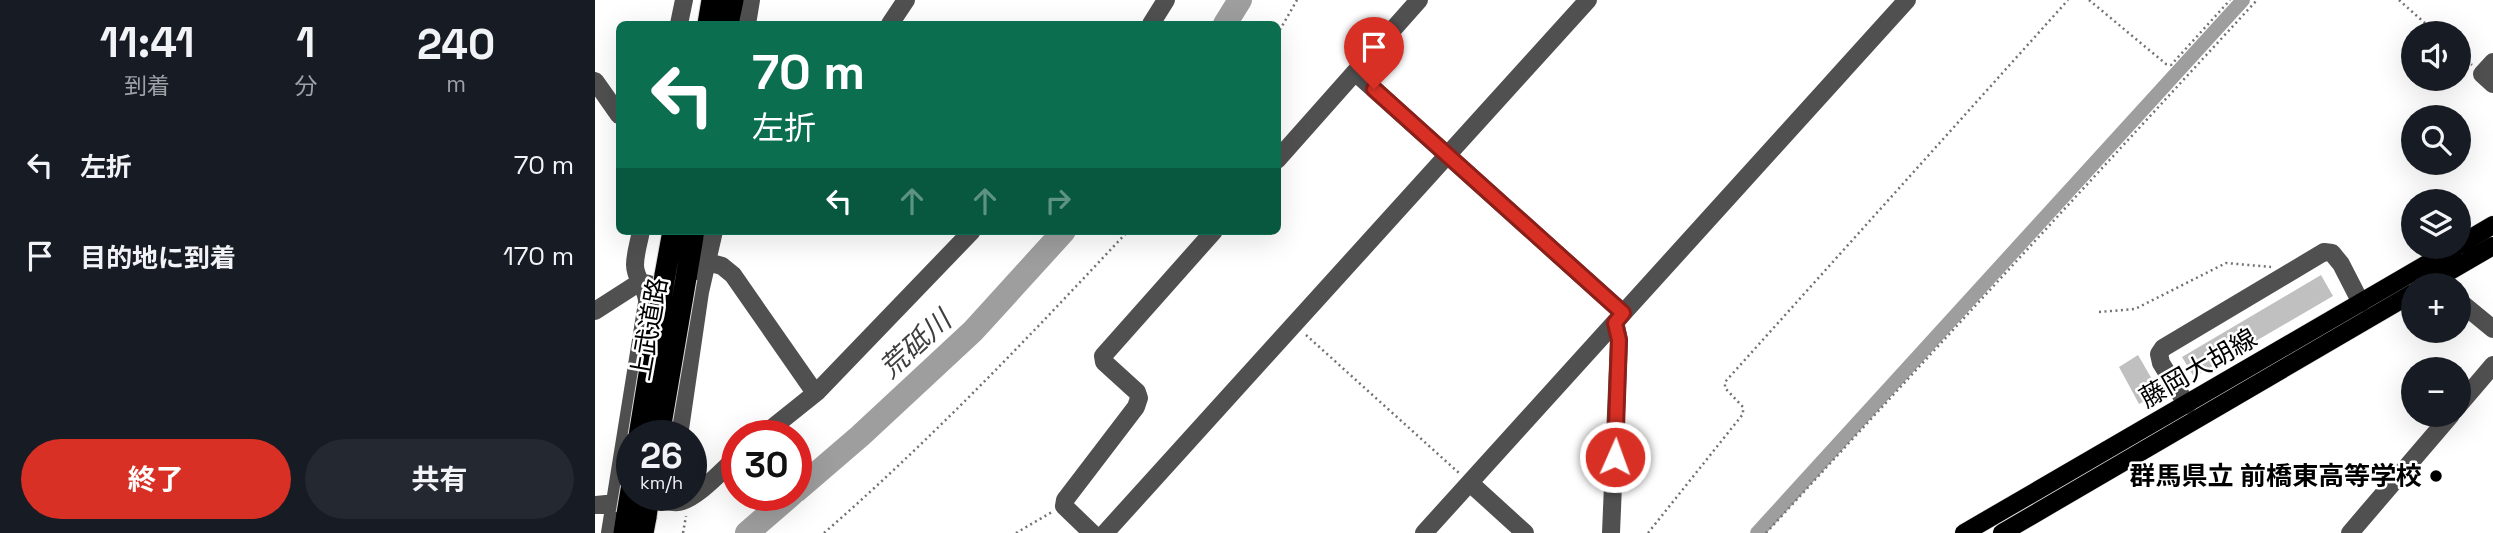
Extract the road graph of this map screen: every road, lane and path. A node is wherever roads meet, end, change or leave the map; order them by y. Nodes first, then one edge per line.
1 (684, 0) edge
2 (712, 0) edge
3 (733, 0) edge
4 (751, 0) edge
5 (906, 0) edge
6 (1166, 0) edge
7 (1297, 0) edge
8 (1419, 0) edge
9 (1588, 0) edge
10 (1907, 0) edge
11 (2068, 0) edge
12 (2089, 0) edge
13 (2230, 0) edge
14 (2257, 0) edge
15 (2399, 0) edge
16 (680, 21) edge
17 (708, 21) edge
18 (730, 21) edge
19 (748, 21) edge
20 (892, 21) edge
21 (1153, 21) edge
22 (2423, 21) edge
23 (1281, 28) edge
24 (2493, 62) edge
25 (1356, 73) junction
26 (595, 81) edge
27 (2493, 84) edge
28 (616, 111) edge
29 (1448, 155) junction
30 (1281, 156) edge
31 (2493, 225) edge
32 (640, 235) edge
33 (674, 235) edge
34 (693, 235) edge
35 (713, 235) edge
36 (968, 235) edge
37 (1125, 235) edge
38 (1210, 235) edge
39 (2471, 238) edge
40 (2493, 246) edge
41 (2435, 259) edge
42 (708, 262) junction
43 (2295, 269) junction
44 (2451, 273) edge
45 (640, 282) junction
46 (684, 282) junction
47 (2401, 300) edge
48 (2361, 303) junction
49 (2471, 311) edge
50 (595, 312) edge
51 (2099, 312) dead end
52 (1619, 318) junction
53 (1294, 324) junction
54 (2493, 329) edge
55 (2493, 365) edge
56 (2471, 391) edge
57 (817, 392) junction
58 (2187, 405) junction
59 (644, 420) edge
60 (662, 420) edge
61 (680, 420) edge
62 (782, 420) edge
63 (2441, 427) edge
64 (721, 471) edge
65 (1469, 483) junction
66 (707, 484) edge
67 (595, 505) edge
68 (1064, 506) junction
69 (687, 513) dead end
70 (631, 520) edge
71 (1998, 528) edge
72 (610, 533) edge
73 (683, 533) edge
74 (824, 533) edge
75 (1016, 533) edge
76 (1092, 533) edge
77 (1105, 533) edge
78 (1424, 533) edge
79 (1525, 533) edge
80 (1611, 533) edge
81 (1648, 533) edge
82 (1766, 533) edge
83 (1964, 533) edge
84 (2350, 533) edge

1 - 16 street
2 - 17 highway
3 - 18 highway
4 - 19 street
5 - 20 street
6 - 21 street
7 - 23 path
8 - 25 street
9 - 29 street
10 - 52 street
11 - 81 path
12 - 13 path
14 - 82 path
15 - 22 path
24 - 27 street
25 - 29 street
25 - 30 street
26 - 28 street
29 - 52 street
29 - 53 street
31 - 39 main road, 藤岡大胡線
32 - 45 street
33 - 46 highway, 上武道路
34 - 46 highway, 上武道路
35 - 42 street
36 - 57 street
37 - 74 path
38 - 68 street
40 - 44 main road
41 - 48 main road, 藤岡大胡線
42 - 46 street
42 - 57 street
43 - 48 street
43 - 51 path
43 - 58 street
45 - 46 street
45 - 50 street
45 - 70 street
46 - 59 highway, 上武道路, bridge
46 - 60 highway, 上武道路, bridge
46 - 61 street
47 - 71 main road, 藤岡大胡線
48 - 58 main road, 藤岡大胡線
49 - 54 street
52 - 65 street
52 - 80 street
53 - 65 path
53 - 77 street
55 - 56 street
57 - 62 street
58 - 71 main road, 藤岡大胡線
63 - 84 street
64 - 66 street
65 - 78 street
65 - 79 street
67 - 70 street
68 - 75 path
68 - 76 street
69 - 73 path
70 - 72 street
71 - 83 main road, 藤岡大胡線

